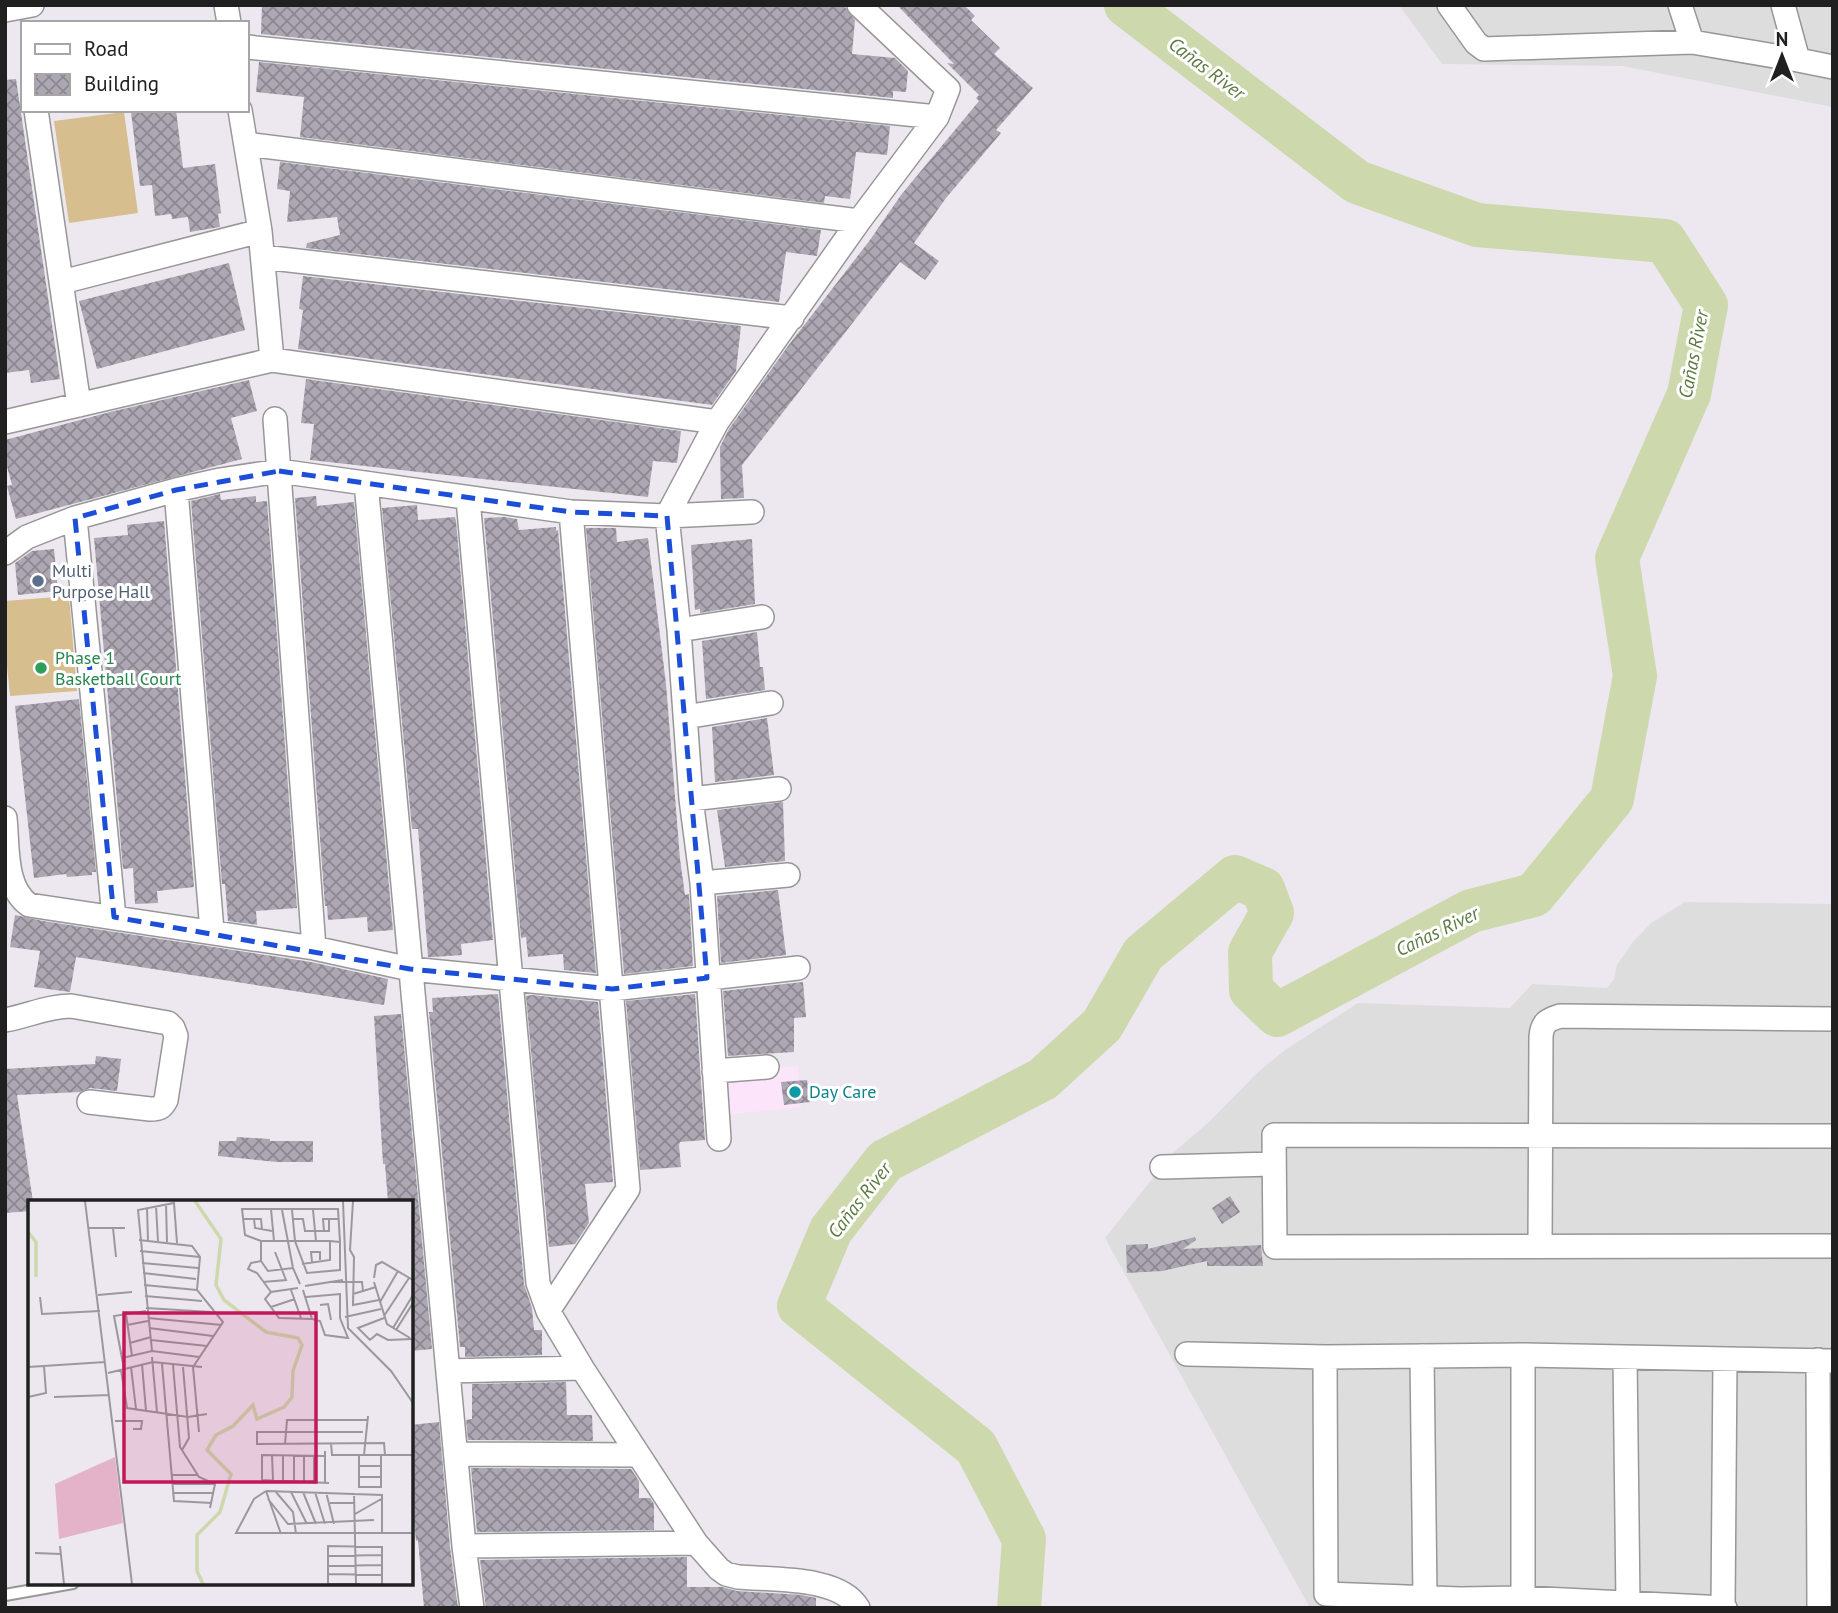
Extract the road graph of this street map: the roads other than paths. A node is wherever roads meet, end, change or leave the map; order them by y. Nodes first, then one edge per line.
1 (859, 5) edge
2 (1449, 5) edge
3 (1680, 5) edge
4 (1783, 5) edge
5 (1692, 42) junction
6 (248, 47) edge
7 (1798, 60) junction
8 (1833, 67) edge
9 (37, 112) edge
10 (240, 112) edge
11 (937, 117) junction
12 (246, 144) junction
13 (859, 221) junction
14 (260, 231) junction
15 (263, 257) junction
16 (62, 282) junction
17 (792, 318) junction
18 (272, 360) junction
19 (79, 405) junction
20 (275, 419) dead end
21 (5, 422) edge
22 (717, 422) junction
23 (279, 471) junction
24 (366, 483) junction
25 (176, 490) junction
26 (468, 499) junction
27 (571, 512) junction
28 (752, 512) dead end
29 (667, 516) junction
30 (75, 518) junction
31 (10, 546) edge
32 (762, 617) dead end
33 (679, 630) junction
34 (771, 703) dead end
35 (685, 717) junction
36 (779, 789) dead end
37 (691, 799) junction
38 (5, 818) edge
39 (788, 875) dead end
40 (702, 883) junction
41 (114, 917) junction
42 (212, 932) junction
43 (314, 948) junction
44 (798, 968) dead end
45 (410, 969) junction
46 (707, 978) junction
47 (510, 979) junction
48 (611, 989) junction
49 (1833, 1019) edge
50 (5, 1020) edge
51 (767, 1067) dead end
52 (714, 1071) junction
53 (89, 1102) dead end
54 (1539, 1136) junction
55 (1833, 1136) edge
56 (719, 1139) dead end
57 (1273, 1164) junction
58 (1162, 1167) dead end
59 (1833, 1245) edge
60 (1540, 1246) junction
61 (548, 1311) junction
62 (1187, 1354) dead end
63 (1523, 1355) junction
64 (1422, 1356) junction
65 (1325, 1357) junction
66 (1625, 1357) junction
67 (1726, 1359) junction
68 (1826, 1360) edge
69 (582, 1368) junction
70 (448, 1371) junction
71 (456, 1454) junction
72 (637, 1455) junction
73 (696, 1543) junction
74 (464, 1546) junction
75 (62, 1585) edge
76 (5, 1595) edge
77 (1425, 1598) junction
78 (1523, 1598) junction
79 (1460, 1603) edge
80 (1628, 1603) junction
81 (472, 1608) edge
82 (858, 1608) edge
83 (1724, 1608) edge
84 (1819, 1608) edge

1 - 11 street
2 - 5 street
3 - 5 street
4 - 7 street
5 - 7 street
6 - 11 street
7 - 8 street
9 - 16 street
10 - 12 street
11 - 13 street
12 - 13 street
12 - 14 street
13 - 17 street
14 - 15 street
14 - 16 street
15 - 17 street
15 - 18 street
16 - 19 street
17 - 22 street
18 - 19 street
18 - 22 street
19 - 21 street
20 - 23 street
22 - 29 street
23 - 24 street
23 - 25 street
23 - 43 street
24 - 26 street
24 - 45 street
25 - 30 street
25 - 42 street
26 - 27 street
26 - 47 street
27 - 29 street
27 - 48 street
28 - 29 street
29 - 33 street
30 - 31 street
30 - 41 street
32 - 33 street
33 - 35 street
34 - 35 street
35 - 37 street
36 - 37 street
37 - 40 street
38 - 41 street
39 - 40 street
40 - 46 street
41 - 42 street
42 - 43 street
43 - 45 street
44 - 46 street
45 - 47 street
45 - 70 street
46 - 48 street
46 - 52 street
47 - 48 street
47 - 61 street
48 - 61 street
49 - 54 street
50 - 53 street
51 - 52 street
52 - 56 street
54 - 55 street
54 - 57 street
54 - 60 street
57 - 58 street
57 - 60 street
59 - 60 street
61 - 69 street
62 - 65 street
63 - 64 street
63 - 66 street
63 - 78 street
64 - 65 street
64 - 77 street
65 - 77 street
66 - 67 street
66 - 80 street
67 - 68 street
67 - 83 street
68 - 84 street
69 - 70 street
69 - 72 street
70 - 71 street
71 - 72 street
71 - 74 street
72 - 73 street
73 - 74 street
73 - 82 street
74 - 81 street
75 - 76 lane
77 - 79 street
78 - 79 street
78 - 80 street
80 - 83 street

